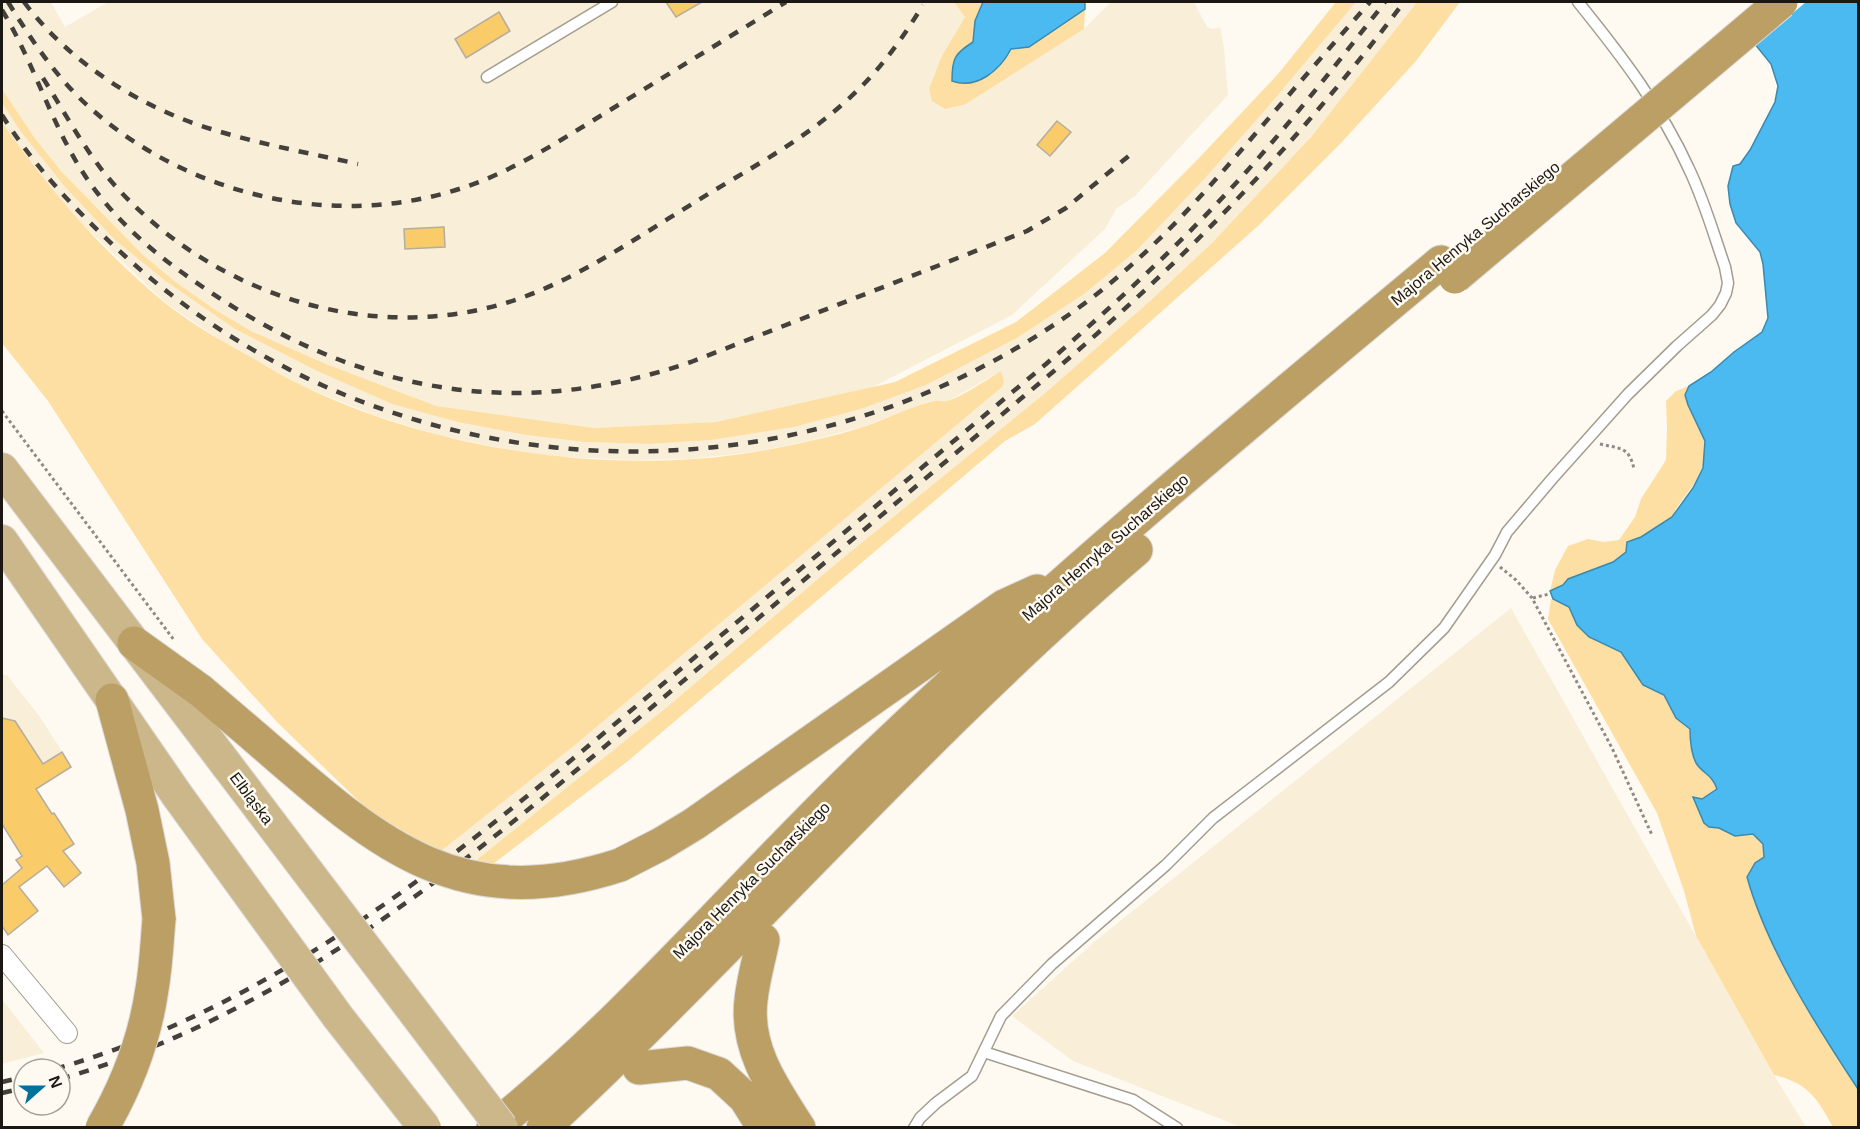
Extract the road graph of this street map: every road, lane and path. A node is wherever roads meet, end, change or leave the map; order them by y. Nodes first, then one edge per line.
1 (612, 2) edge
2 (1578, 2) edge
3 (1749, 2) edge
4 (1781, 2) edge
5 (487, 77) dead end
6 (1448, 270) junction
7 (2, 411) edge
8 (1587, 440) junction
9 (2, 469) edge
10 (1634, 469) dead end
11 (2, 541) edge
12 (1491, 560) junction
13 (1069, 577) junction
14 (1549, 594) dead end
15 (1532, 598) junction
16 (134, 643) junction
17 (179, 646) dead end
18 (112, 699) junction
19 (962, 710) junction
20 (1652, 835) dead end
21 (763, 940) junction
22 (2, 955) edge
23 (67, 1033) dead end
24 (984, 1052) junction
25 (639, 1068) junction
26 (102, 1128) edge
27 (425, 1128) edge
28 (493, 1128) edge
29 (502, 1128) edge
30 (543, 1128) edge
31 (575, 1128) edge
32 (764, 1128) edge
33 (800, 1128) edge
34 (914, 1128) edge
35 (1177, 1128) edge

1 - 5 lane
2 - 8 lane
3 - 6 highway, Majora Henryka Sucharskiego
4 - 6 highway, Majora Henryka Sucharskiego, bridge
6 - 13 highway, Majora Henryka Sucharskiego
6 - 19 highway, Majora Henryka Sucharskiego
7 - 17 path
8 - 10 path
8 - 12 lane
9 - 16 main road, Elbląska
11 - 18 main road
12 - 15 path
12 - 24 lane
13 - 16 highway, bridge
13 - 28 highway, Majora Henryka Sucharskiego
14 - 15 path
15 - 20 path
16 - 29 main road, Elbląska, bridge
18 - 26 highway, bridge
18 - 27 main road, bridge
19 - 21 highway
19 - 30 highway, Majora Henryka Sucharskiego
21 - 25 highway
21 - 33 highway
22 - 23 street
24 - 34 lane
24 - 35 lane
25 - 31 highway
25 - 32 highway

